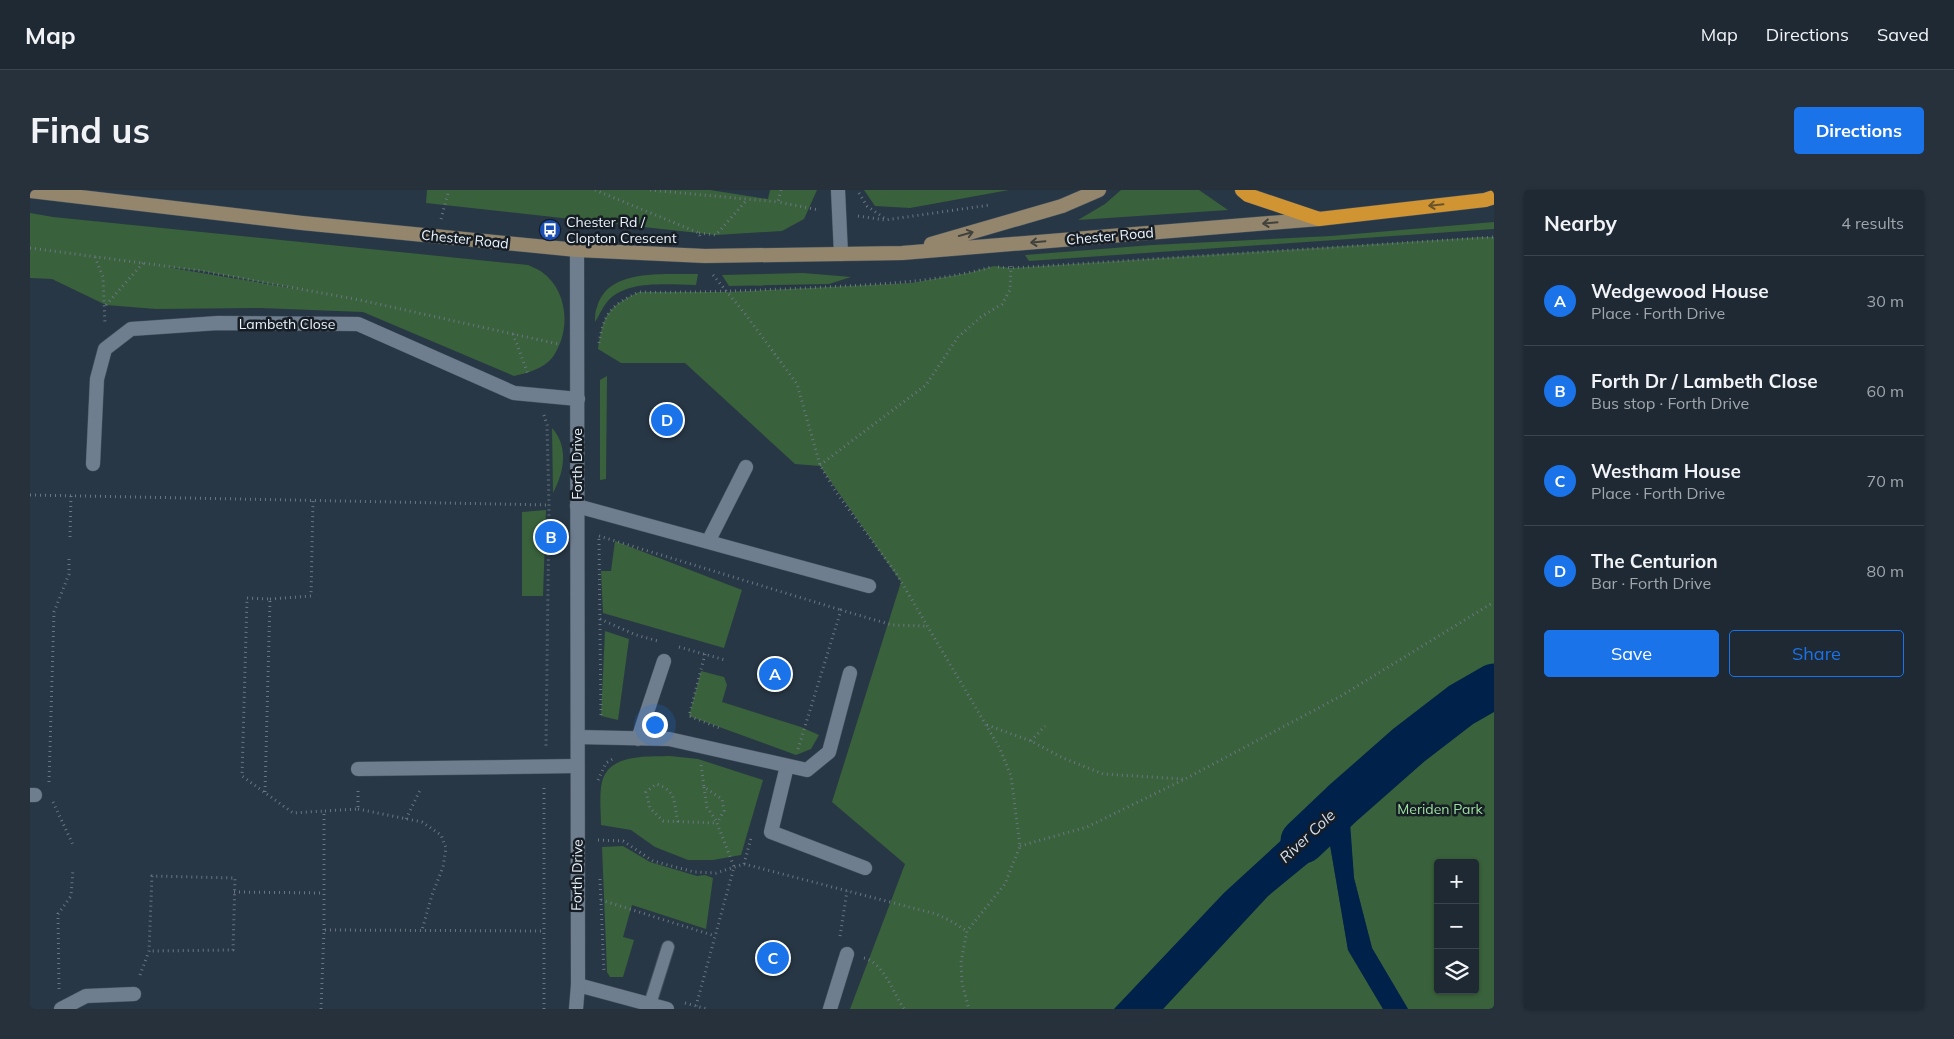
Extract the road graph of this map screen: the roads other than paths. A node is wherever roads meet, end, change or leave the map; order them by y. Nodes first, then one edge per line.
1 (1099, 190) edge
2 (1242, 190) edge
3 (30, 191) edge
4 (839, 194) edge
5 (1491, 199) edge
6 (1318, 219) junction
7 (577, 250) junction
8 (902, 252) junction
9 (841, 254) junction
10 (578, 399) junction
11 (93, 464) dead end
12 (746, 467) dead end
13 (577, 506) junction
14 (708, 542) junction
15 (869, 586) dead end
16 (664, 661) dead end
17 (850, 673) dead end
18 (578, 737) junction
19 (638, 739) junction
20 (577, 766) junction
21 (787, 766) junction
22 (358, 769) road end
23 (865, 868) dead end
24 (668, 947) dead end
25 (847, 954) road end
26 (578, 985) junction
27 (134, 994) dead end
28 (652, 999) junction
29 (61, 1009) edge
30 (576, 1009) edge
31 (667, 1009) edge
32 (830, 1009) edge

8 -> 1 main road, Chester Road
2 - 6 highway
3 - 7 main road, Chester Road
4 - 9 street
5 -> 6 highway
6 -> 8 main road, Chester Road
7 - 9 main road, Chester Road
7 - 10 street, Forth Drive
8 - 9 main road, Chester Road
10 - 11 street, Lambeth Close
10 - 13 street, Forth Drive
12 - 14 street
13 - 14 street
13 - 18 street, Forth Drive
14 - 15 street
16 - 19 street
17 - 21 street
18 - 19 street
18 - 20 street, Forth Drive
19 - 21 street
20 - 22 street
20 - 26 street, Forth Drive
21 - 23 street
24 - 28 lane
25 - 32 street
26 - 28 street
26 - 30 street, Forth Drive
27 - 29 street
28 - 31 street

